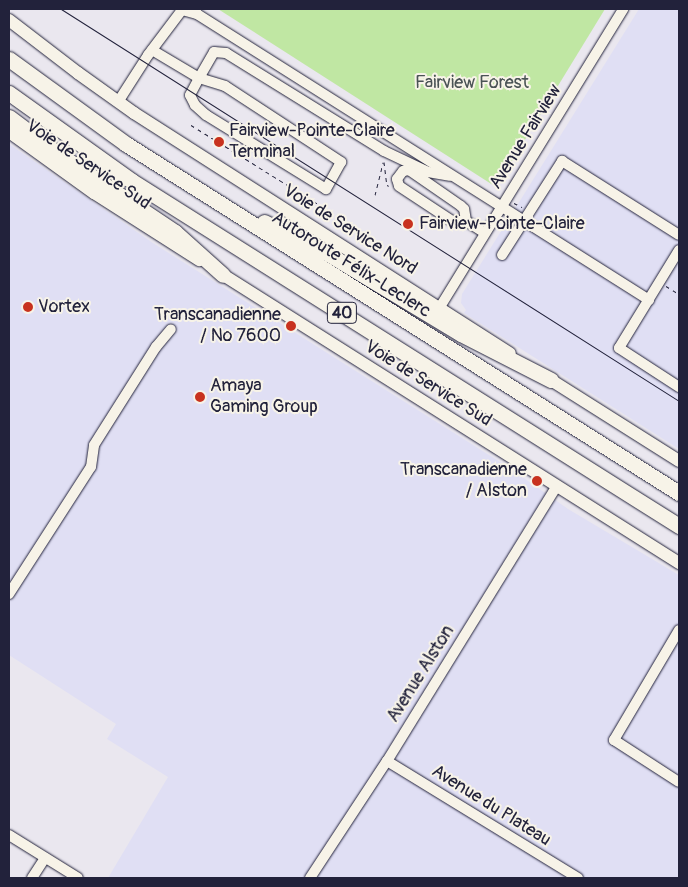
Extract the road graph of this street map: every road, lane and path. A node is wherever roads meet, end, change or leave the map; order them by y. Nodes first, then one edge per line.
1 (623, 9) edge
2 (9, 20) edge
3 (152, 50) junction
4 (9, 59) edge
5 (199, 78) junction
6 (9, 93) edge
7 (118, 102) junction
8 (9, 117) edge
9 (191, 125) dead end
10 (9, 132) edge
11 (450, 176) junction
12 (387, 185) dead end
13 (195, 188) junction
14 (375, 196) dead end
15 (516, 204) dead end
16 (501, 207) junction
17 (524, 209) dead end
18 (331, 212) dead end
19 (466, 220) junction
20 (523, 222) junction
21 (485, 233) junction
22 (679, 236) edge
23 (679, 250) edge
24 (502, 255) dead end
25 (223, 275) junction
26 (664, 285) dead end
27 (679, 294) edge
28 (648, 300) junction
29 (440, 307) junction
30 (172, 329) dead end
31 (551, 380) junction
32 (679, 387) edge
33 (679, 461) edge
34 (557, 486) junction
35 (679, 493) edge
36 (679, 526) edge
37 (679, 563) edge
38 (9, 594) edge
39 (679, 630) edge
40 (387, 761) junction
41 (679, 782) edge
42 (9, 835) edge
43 (45, 858) junction
44 (32, 878) edge
45 (78, 878) edge
46 (310, 878) edge
47 (578, 878) edge

1 - 16 street, Avenue Fairview
2 - 7 main road, Voie de Service Nord
3 - 5 street
3 - 7 street
3 - 11 street
4 - 13 highway, Autoroute Félix-Leclerc / 40
5 - 5 street
5 - 11 street
6 - 36 highway, 40
7 - 29 main road, Voie de Service Nord
8 - 25 highway
9 - 18 path
10 - 25 main road, Voie de Service Sud
11 - 16 street
12 - 14 path
13 - 31 highway
13 - 35 highway, Autoroute Félix-Leclerc / 40
15 - 17 path
16 - 20 street
16 - 21 street, Avenue Fairview
19 - 19 street
19 - 21 street
20 - 22 street
20 - 24 street
20 - 28 street
21 - 29 street, Avenue Fairview
23 - 28 street
25 - 34 main road, Voie de Service Sud
26 - 27 path
28 - 32 street
29 - 31 main road, Voie de Service Nord
30 - 38 street
31 - 33 main road, Voie de Service Nord
34 - 37 main road, Voie de Service Sud
34 - 40 street, Avenue Alston
39 - 41 street
40 - 46 street, Avenue Alston
40 - 47 street, Avenue du Plateau
42 - 43 street
43 - 44 street
43 - 45 street

